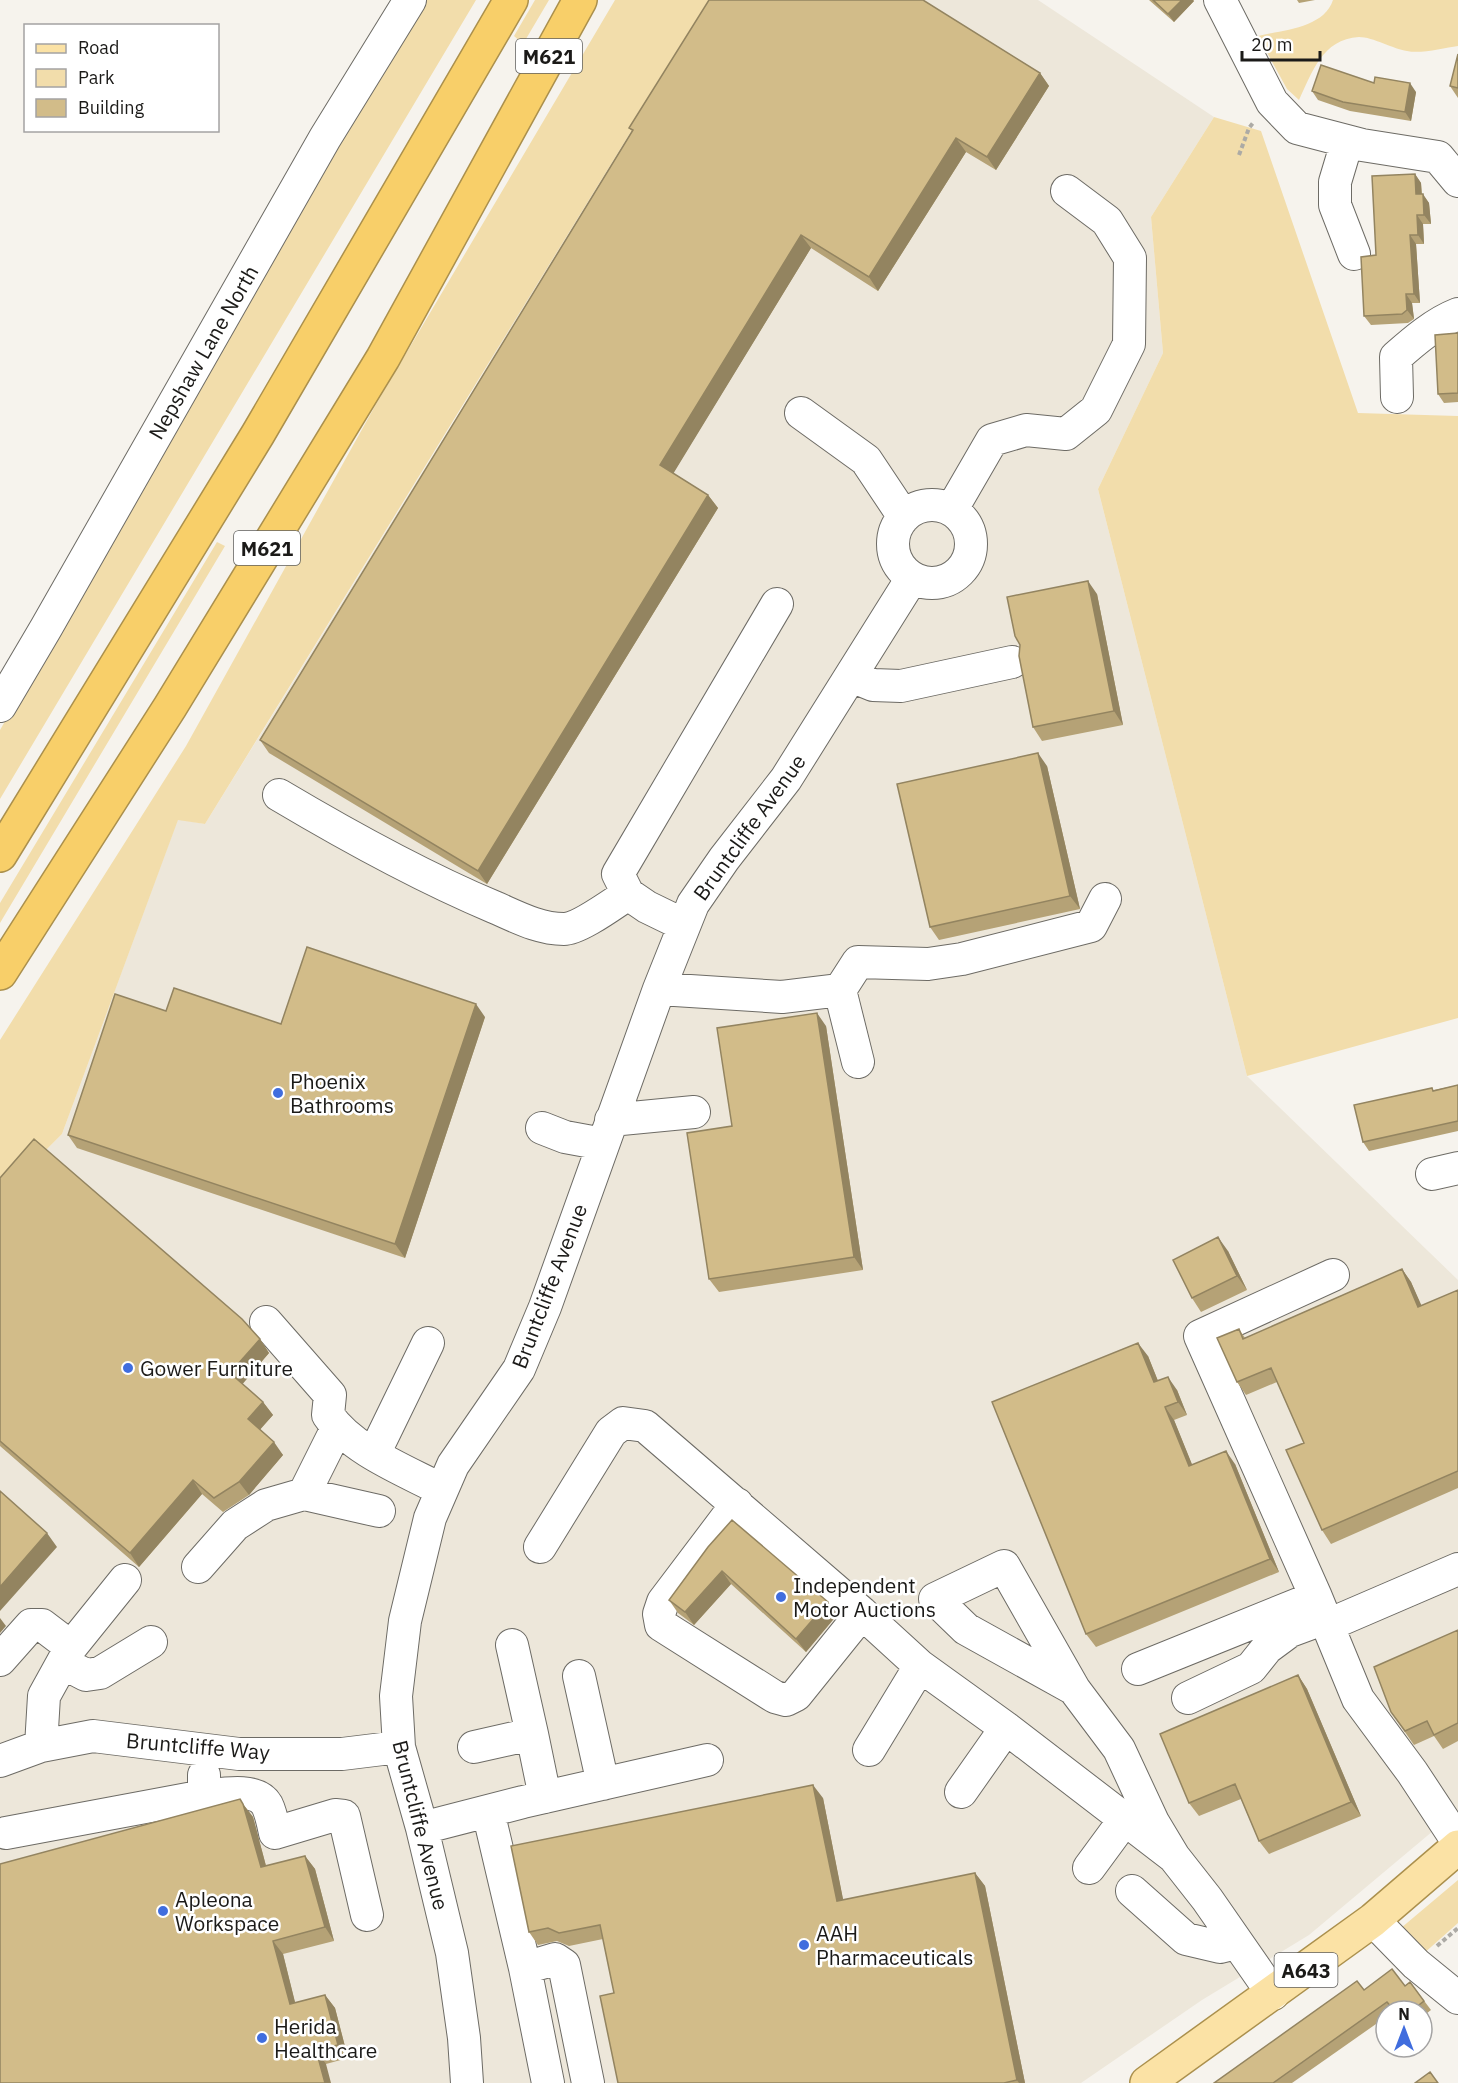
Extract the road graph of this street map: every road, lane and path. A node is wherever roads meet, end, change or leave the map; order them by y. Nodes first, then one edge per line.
1 (410, 0) edge
2 (511, 0) edge
3 (580, 0) edge
4 (1220, 0) edge
5 (1347, 141) junction
6 (1458, 181) edge
7 (1067, 192) dead end
8 (1354, 255) dead end
9 (1458, 314) edge
10 (1397, 397) dead end
11 (801, 413) dead end
12 (952, 509) junction
13 (904, 517) junction
14 (912, 578) junction
15 (777, 604) dead end
16 (1012, 662) dead end
17 (851, 676) junction
18 (0, 706) edge
19 (279, 795) dead end
20 (0, 855) edge
21 (628, 894) junction
22 (1105, 899) dead end
23 (684, 925) junction
24 (0, 973) edge
25 (659, 989) junction
26 (840, 990) junction
27 (858, 1062) dead end
28 (694, 1112) dead end
29 (542, 1128) dead end
30 (607, 1132) junction
31 (1333, 1275) dead end
32 (266, 1322) dead end
33 (428, 1343) dead end
34 (337, 1428) junction
35 (374, 1454) junction
36 (442, 1490) junction
37 (304, 1494) junction
38 (737, 1504) junction
39 (379, 1510) dead end
40 (540, 1547) dead end
41 (198, 1568) dead end
42 (1458, 1569) edge
43 (125, 1580) dead end
44 (862, 1613) junction
45 (1323, 1613) junction
46 (151, 1642) dead end
47 (512, 1645) dead end
48 (67, 1655) junction
49 (0, 1660) edge
50 (920, 1666) junction
51 (1138, 1669) dead end
52 (579, 1677) dead end
53 (1074, 1689) dead end
54 (1188, 1698) dead end
55 (1006, 1728) junction
56 (532, 1734) junction
57 (41, 1746) junction
58 (399, 1747) junction
59 (474, 1747) dead end
60 (203, 1750) junction
61 (869, 1750) dead end
62 (707, 1760) dead end
63 (0, 1761) edge
64 (603, 1784) junction
65 (961, 1792) dead end
66 (204, 1796) junction
67 (545, 1797) junction
68 (488, 1811) junction
69 (1125, 1819) junction
70 (422, 1828) junction
71 (6, 1833) dead end
72 (1458, 1842) edge
73 (1458, 1847) edge
74 (1174, 1857) junction
75 (1089, 1868) dead end
76 (1132, 1891) dead end
77 (368, 1915) dead end
78 (1373, 1920) junction
79 (1236, 1943) junction
80 (525, 1968) junction
81 (1273, 1994) junction
82 (1458, 1998) edge
83 (467, 2083) edge
84 (548, 2083) edge
85 (588, 2083) edge
86 (1147, 2083) edge

1 - 18 street, Nepshaw Lane North
2 - 20 highway, M621
3 - 24 highway, M621
4 - 5 street
5 - 6 street
5 - 8 street
7 - 12 street
9 - 10 street
11 - 13 street
12 - 13 street
12 - 14 street
13 - 14 street
14 - 17 street, Bruntcliffe Avenue
15 - 21 street
16 - 17 street
17 - 23 street, Bruntcliffe Avenue
19 - 21 street
21 - 23 street
22 - 26 street
23 - 25 street, Bruntcliffe Avenue
25 - 26 street
25 - 30 street, Bruntcliffe Avenue
26 - 27 street
28 - 30 street
29 - 30 street
30 - 36 street, Bruntcliffe Avenue
31 - 45 street
32 - 34 street
33 - 35 street
34 - 35 street
34 - 37 street
35 - 36 street
36 - 58 street, Bruntcliffe Avenue
37 - 39 street
37 - 41 street
38 - 40 street
38 - 44 street
38 - 44 street
42 - 45 street
43 - 48 street
44 - 50 street
45 - 51 street
45 - 54 street
45 - 72 street
46 - 48 street
47 - 56 street
48 - 49 street
48 - 57 street
50 - 55 street
50 - 61 street
52 - 64 street
53 - 74 street
55 - 65 street
55 - 69 street
56 - 59 street
56 - 67 street
57 - 60 street, Bruntcliffe Way
57 - 63 street, Bruntcliffe Way
58 - 60 street, Bruntcliffe Way
58 - 70 street, Bruntcliffe Avenue
60 - 66 street
62 - 64 street
64 - 67 street
66 - 71 street
66 - 77 street
67 - 68 street
68 - 70 street
68 - 80 street
69 - 74 street
69 - 75 street
70 - 83 street, Bruntcliffe Avenue
73 - 78 main road, A643
74 - 79 street
76 - 79 street
78 - 81 main road, A643
78 - 82 street
79 - 81 street
80 - 84 street
80 - 85 street
81 - 86 main road, A643

